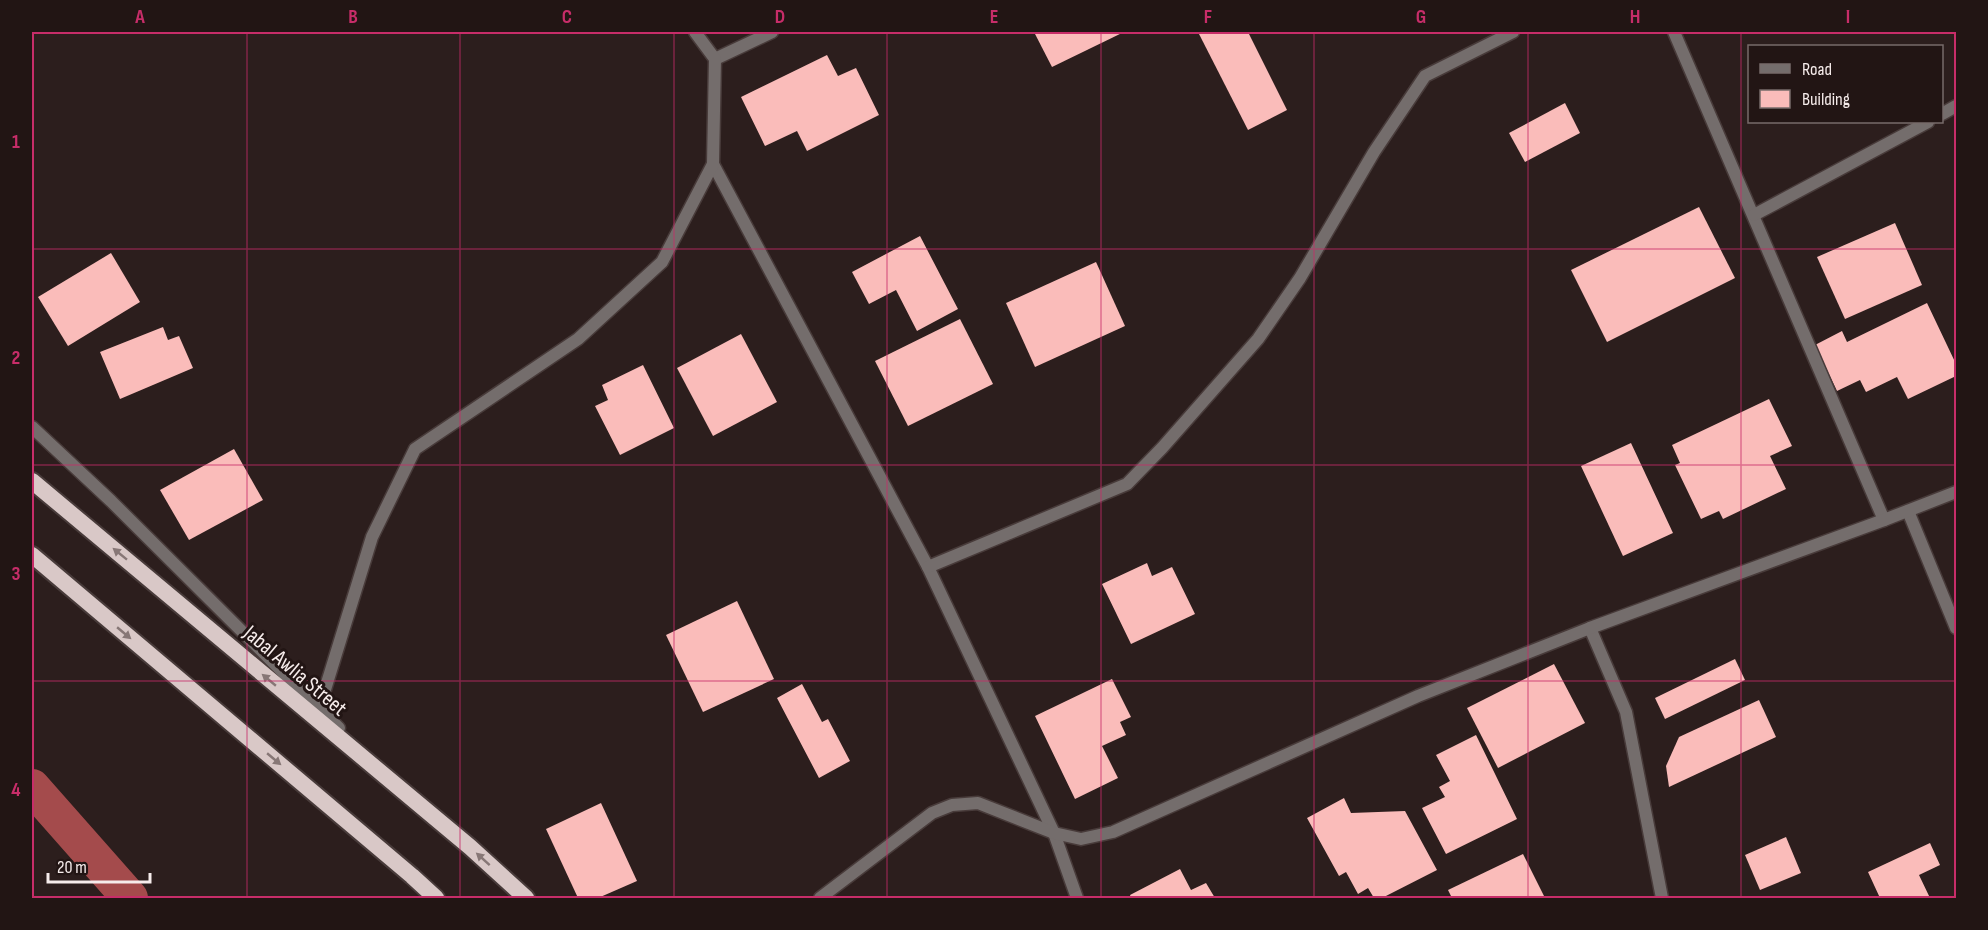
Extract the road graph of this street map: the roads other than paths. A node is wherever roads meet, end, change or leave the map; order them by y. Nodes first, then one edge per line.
1 (695, 32) edge
2 (772, 32) edge
3 (1513, 32) edge
4 (1674, 32) edge
5 (715, 59) junction
6 (1926, 123) edge
7 (713, 164) junction
8 (1754, 215) junction
9 (32, 427) edge
10 (32, 481) edge
11 (1956, 492) edge
12 (1908, 511) junction
13 (1884, 520) junction
14 (32, 555) edge
15 (928, 567) junction
16 (1590, 628) junction
17 (1956, 628) edge
18 (319, 709) junction
19 (427, 811) junction
20 (1054, 833) junction
21 (436, 898) edge
22 (526, 898) edge
23 (820, 898) edge
24 (1077, 898) edge
25 (1662, 898) edge

1 - 5 street
2 - 5 street
3 - 15 street
4 - 8 street
5 - 7 street
6 - 8 street
7 - 15 street
7 - 18 street
8 - 13 street
9 - 18 street
19 -> 10 highway, Jabal Awlia Street
11 - 12 street
12 - 13 street
12 - 17 street
13 - 16 street
14 -> 21 highway
15 - 20 street
16 - 20 street
16 - 25 street
18 - 19 street
22 -> 19 highway, Jabal Awlia Street
20 - 23 street
20 - 24 street

